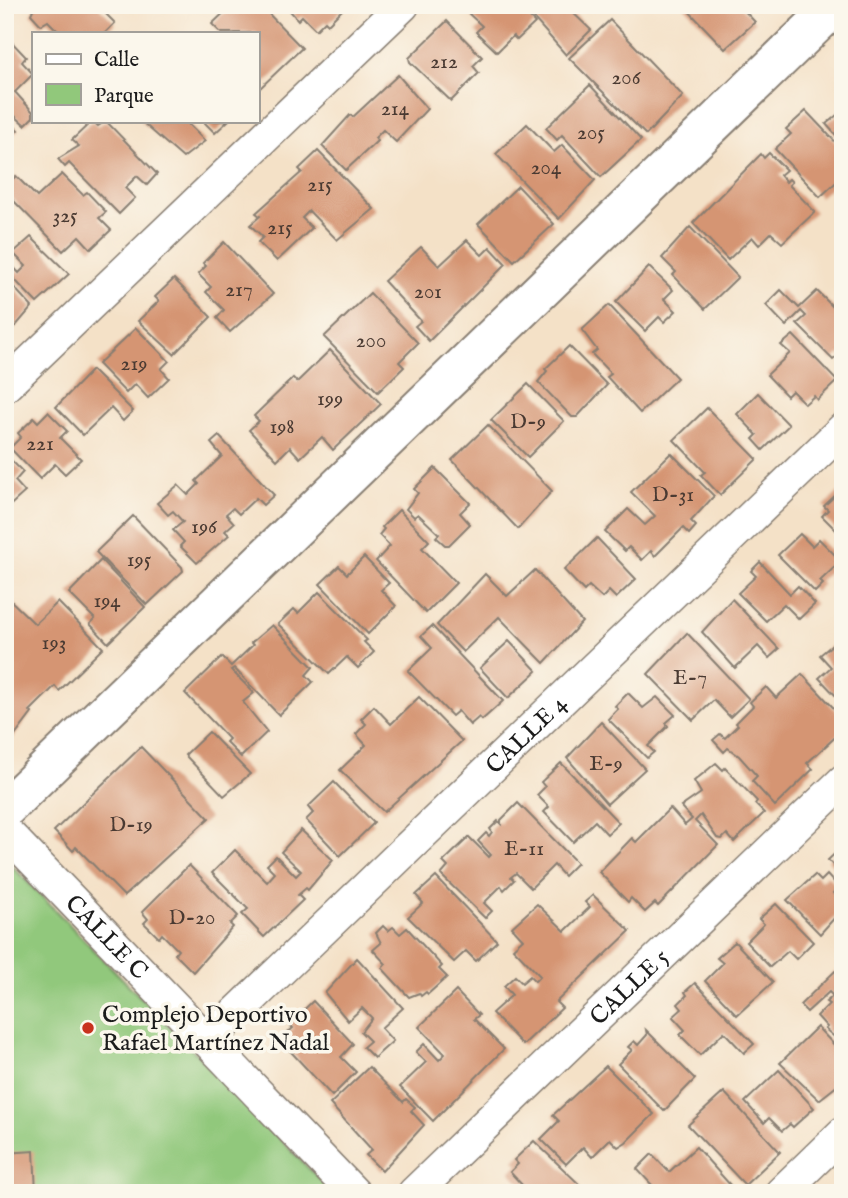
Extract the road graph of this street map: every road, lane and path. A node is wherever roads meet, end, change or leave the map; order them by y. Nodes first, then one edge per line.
1 (403, 5) edge
2 (836, 5) edge
3 (5, 386) edge
4 (843, 429) edge
5 (843, 781) edge
6 (5, 809) edge
7 (5, 831) edge
8 (208, 1040) junction
9 (843, 1133) edge
10 (354, 1193) edge
11 (414, 1193) edge
12 (781, 1193) edge

1 - 3 street
2 - 6 street
4 - 8 street, CALLE 4
5 - 11 street, CALLE 5
7 - 8 street, CALLE C
8 - 10 street, CALLE C
9 - 12 street

